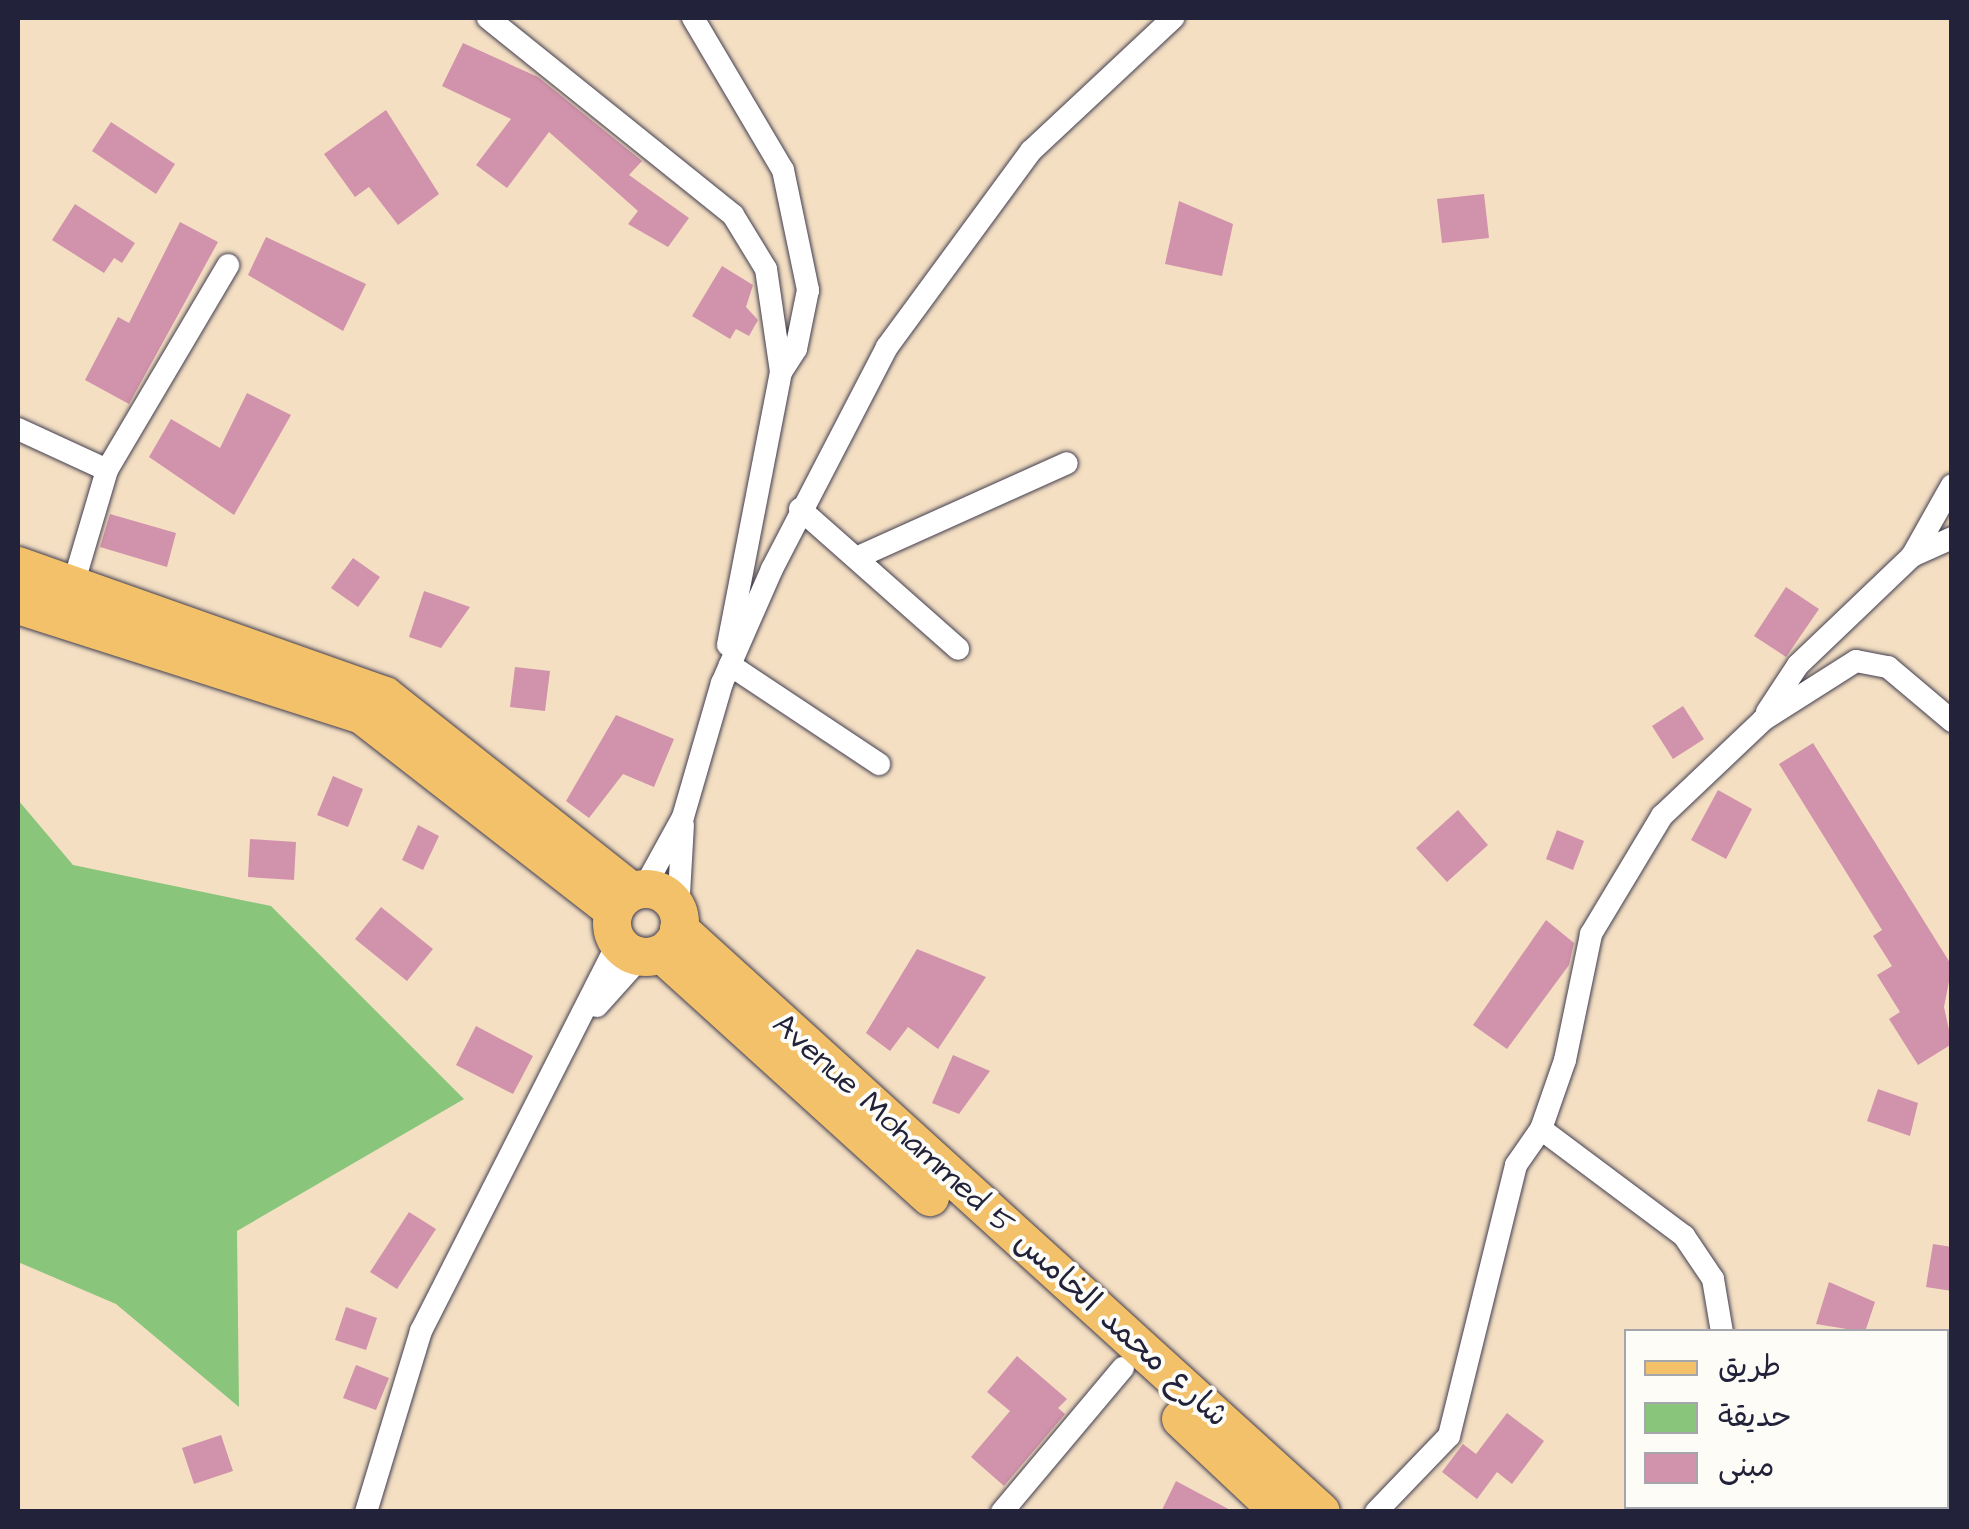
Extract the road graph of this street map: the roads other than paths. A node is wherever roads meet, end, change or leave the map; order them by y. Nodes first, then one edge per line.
1 (488, 18) edge
2 (693, 18) edge
3 (1173, 18) edge
4 (228, 265) dead end
5 (781, 372) junction
6 (18, 429) edge
7 (1066, 464) dead end
8 (107, 470) junction
9 (1952, 485) edge
10 (800, 509) junction
11 (1952, 538) edge
12 (1912, 556) junction
13 (856, 558) junction
14 (18, 566) edge
15 (73, 585) junction
16 (18, 605) edge
17 (958, 649) dead end
18 (726, 674) junction
19 (1762, 720) junction
20 (1952, 722) edge
21 (878, 764) dead end
22 (683, 817) junction
23 (646, 923) junction
24 (1541, 1128) junction
25 (1721, 1329) edge
26 (1123, 1368) junction
27 (366, 1512) edge
28 (1002, 1512) edge
29 (1280, 1512) edge
30 (1321, 1512) edge
31 (1376, 1512) edge

1 - 5 street
2 - 5 street
3 - 10 street
4 - 8 street
5 - 18 street
6 - 8 street
7 - 13 street
8 - 15 street
9 - 12 street
10 - 13 street
10 - 18 street
11 - 12 street
12 - 19 street
13 - 17 street
14 - 15 main road, Avenue Mohammed 5 شارع محمد الخامس
15 - 23 main road, Avenue Mohammed 5 شارع محمد الخامس
16 - 23 main road, Avenue Mohammed 5 شارع محمد الخامس
18 - 21 street
18 - 22 street
19 - 20 street
19 - 24 street
22 - 23 street
22 - 23 street
23 - 26 main road, Avenue Mohammed 5 شارع محمد الخامس
23 - 27 street
23 - 30 main road, Avenue Mohammed 5 شارع محمد الخامس
24 - 25 street
24 - 31 street
26 - 28 street
26 - 29 main road, Avenue Mohammed 5 شارع محمد الخامس

